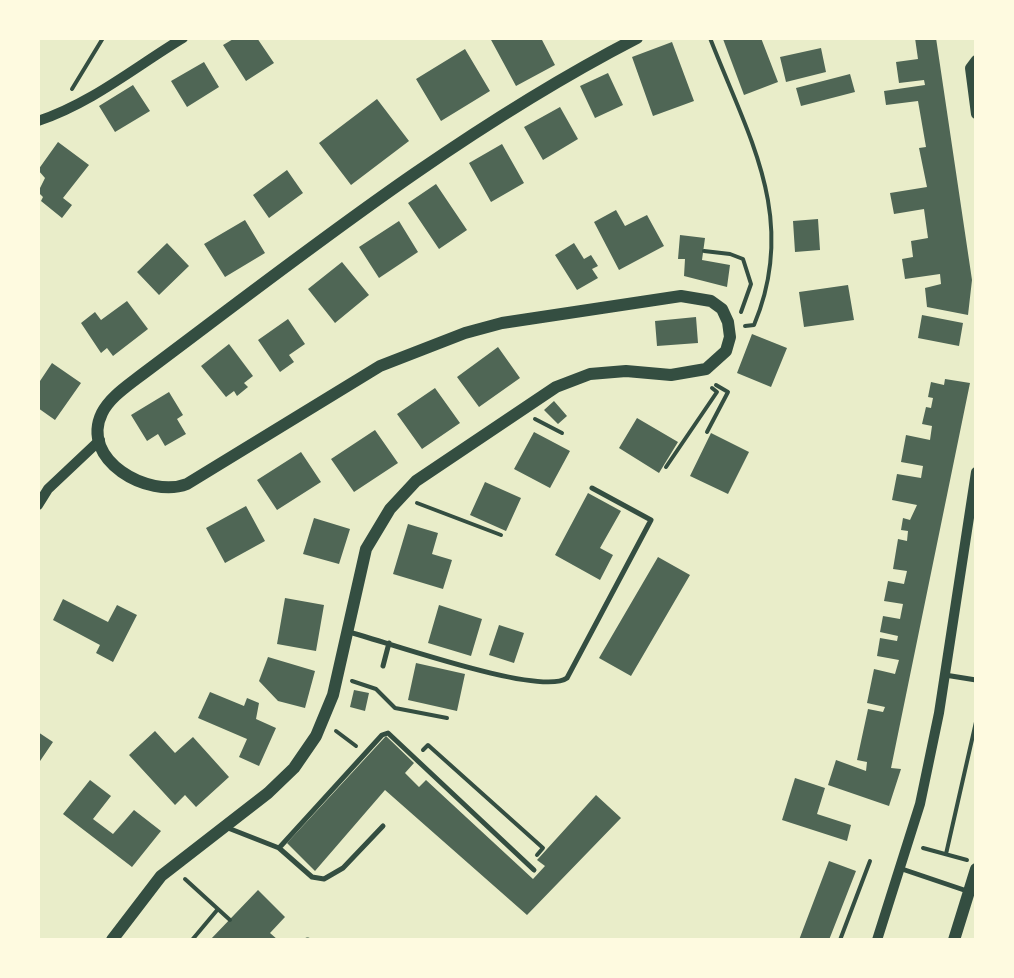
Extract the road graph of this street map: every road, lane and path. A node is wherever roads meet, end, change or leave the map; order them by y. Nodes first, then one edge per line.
1 (102, 38) edge
2 (183, 38) edge
3 (636, 38) edge
4 (710, 38) edge
5 (976, 60) edge
6 (66, 112) junction
7 (976, 114) edge
8 (38, 121) edge
9 (704, 251) dead end
10 (740, 312) dead end
11 (744, 326) dead end
12 (531, 417) dead end
13 (707, 432) dead end
14 (562, 434) dead end
15 (100, 440) junction
16 (666, 467) dead end
17 (976, 472) edge
18 (592, 488) dead end
19 (413, 501) dead end
20 (38, 505) edge
21 (501, 536) dead end
22 (347, 631) junction
23 (390, 643) junction
24 (384, 666) dead end
25 (944, 675) junction
26 (371, 677) dead end
27 (976, 680) edge
28 (354, 681) dead end
29 (370, 685) junction
30 (447, 718) dead end
31 (976, 722) edge
32 (336, 731) dead end
33 (362, 752) dead end
34 (416, 757) junction
35 (225, 826) junction
36 (383, 826) dead end
37 (909, 845) junction
38 (278, 848) junction
39 (946, 854) junction
40 (870, 861) dead end
41 (528, 864) junction
42 (976, 865) edge
43 (902, 869) junction
44 (534, 870) dead end
45 (178, 872) dead end
46 (970, 892) junction
47 (218, 909) junction
48 (230, 920) dead end
49 (112, 940) edge
50 (192, 940) edge
51 (840, 940) edge
52 (877, 940) edge
53 (954, 940) edge

1 - 6 path
2 - 6 street
3 - 15 street
4 - 11 path
5 - 7 street
6 - 8 street
9 - 10 path
12 - 14 path
13 - 16 path
15 - 20 street
15 - 22 street
17 - 25 street
18 - 23 lane
19 - 21 path
22 - 23 lane
22 - 35 street
23 - 24 lane
25 - 27 lane
25 - 37 street
26 - 29 path
28 - 29 path
29 - 30 path
31 - 39 path
32 - 33 path
34 - 38 lane
34 - 41 lane
34 - 41 path
35 - 38 lane
35 - 49 street
36 - 38 lane
37 - 39 path
37 - 43 street
39 - 42 path
40 - 51 path
41 - 44 lane
42 - 46 street
43 - 46 lane
43 - 52 street
45 - 47 path
46 - 53 street
47 - 48 path
47 - 50 path

